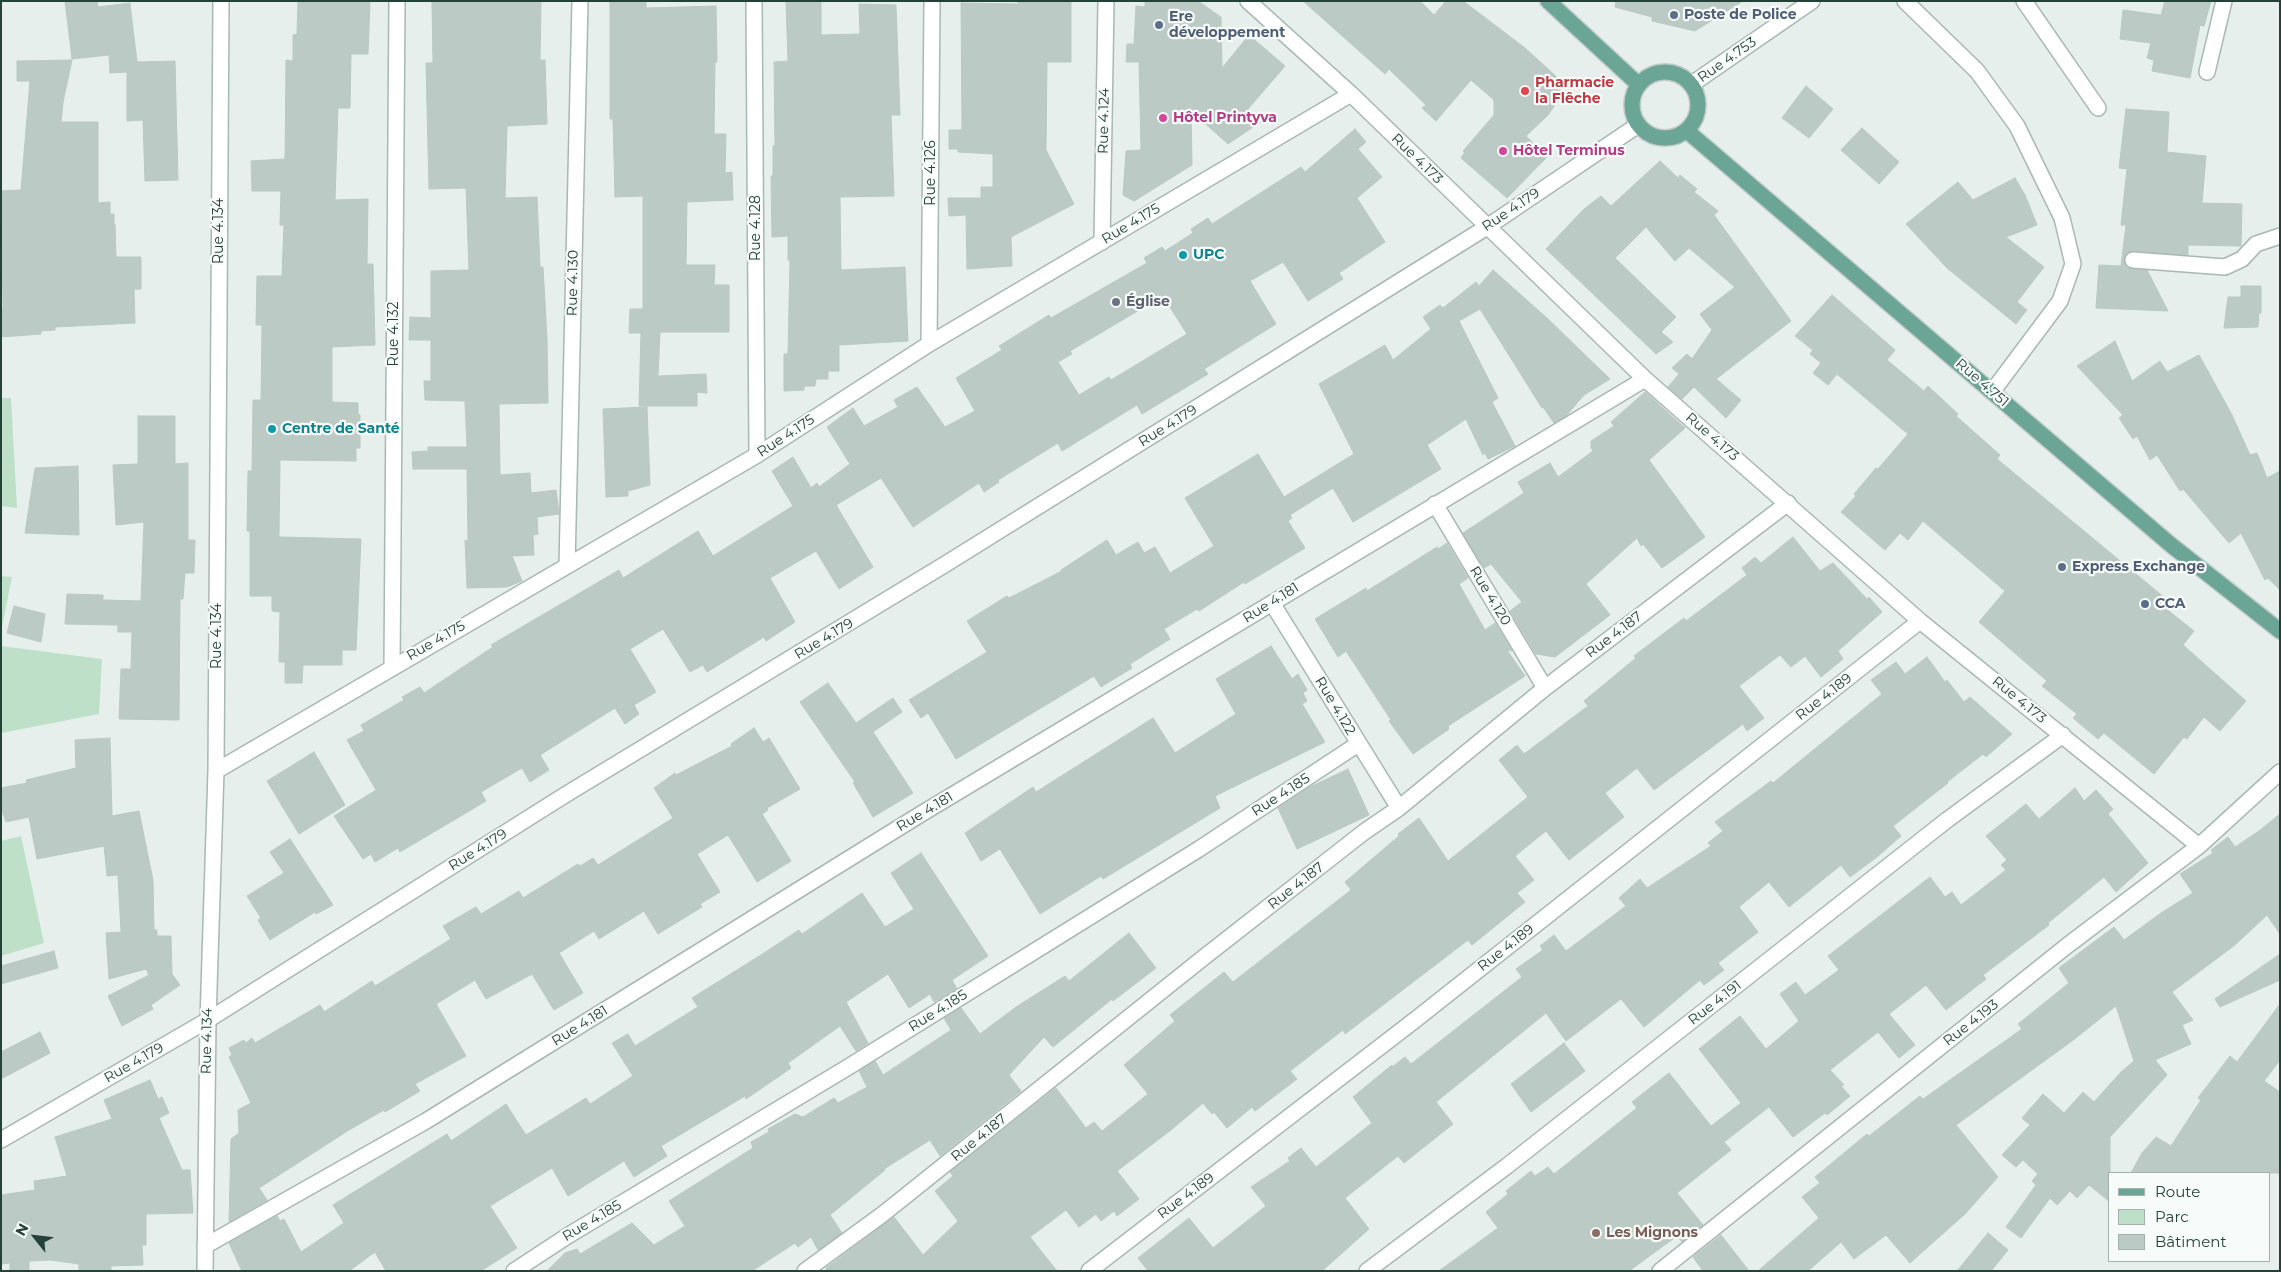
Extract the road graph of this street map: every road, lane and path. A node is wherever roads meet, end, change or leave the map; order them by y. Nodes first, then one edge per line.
1 (221, 1) edge
2 (397, 1) edge
3 (580, 1) edge
4 (754, 1) edge
5 (932, 1) edge
6 (1106, 1) edge
7 (1248, 1) edge
8 (1812, 1) edge
9 (1905, 1) edge
10 (2024, 1) edge
11 (2224, 1) edge
12 (1554, 4) edge
13 (2207, 72) dead end
14 (1692, 84) junction
15 (1638, 85) junction
16 (1351, 94) junction
17 (2098, 108) dead end
18 (1638, 125) junction
19 (1688, 131) junction
20 (1486, 227) junction
21 (2280, 236) edge
22 (1102, 242) junction
23 (2133, 260) dead end
24 (929, 344) junction
25 (1645, 379) junction
26 (1992, 392) junction
27 (757, 455) junction
28 (1788, 503) junction
29 (1435, 504) junction
30 (567, 565) junction
31 (1272, 603) junction
32 (1920, 621) junction
33 (2280, 631) edge
34 (392, 667) junction
35 (1544, 688) junction
36 (2063, 735) junction
37 (1358, 744) junction
38 (216, 771) junction
39 (2280, 772) edge
40 (1399, 808) junction
41 (2198, 846) junction
42 (208, 1020) junction
43 (1, 1140) edge
44 (205, 1246) junction
45 (205, 1271) edge
46 (514, 1271) edge
47 (805, 1271) edge
48 (1089, 1271) edge
49 (1367, 1271) edge
50 (1660, 1271) edge

1 - 38 street, Rue 4.134
2 - 34 street, Rue 4.132
3 - 30 street, Rue 4.130
4 - 27 street, Rue 4.128
5 - 24 street, Rue 4.126
6 - 22 street, Rue 4.124
7 - 16 street, Rue 4.173
8 - 14 street, Rue 4.753
9 - 26 street
10 - 17 street
11 - 13 street
12 - 15 main road
14 - 15 main road
14 - 19 main road
15 - 18 main road
16 - 20 street, Rue 4.173
16 - 22 street, Rue 4.175
18 - 19 main road
18 - 20 street, Rue 4.179
19 - 26 main road, Rue 4.751
20 - 25 street, Rue 4.173
20 - 42 street, Rue 4.179
21 - 23 street
22 - 24 street, Rue 4.175
24 - 27 street, Rue 4.175
25 - 28 street, Rue 4.173
25 - 29 street, Rue 4.181
26 - 33 main road, Rue 4.751
27 - 30 street, Rue 4.175
28 - 32 street, Rue 4.173
28 - 35 street, Rue 4.187
29 - 31 street, Rue 4.181
29 - 35 street, Rue 4.120
30 - 34 street, Rue 4.175
31 - 37 street, Rue 4.122
31 - 44 street, Rue 4.181
32 - 36 street, Rue 4.173
32 - 48 street, Rue 4.189
34 - 38 street, Rue 4.175
35 - 40 street, Rue 4.187
36 - 41 street, Rue 4.173
36 - 49 street, Rue 4.191
37 - 40 street, Rue 4.122
37 - 46 street, Rue 4.185
38 - 42 street, Rue 4.134
39 - 41 street, Rue 4.193
40 - 47 street, Rue 4.187
41 - 50 street, Rue 4.193
42 - 43 street, Rue 4.179
42 - 44 street, Rue 4.134
44 - 45 street, Rue 4.134

